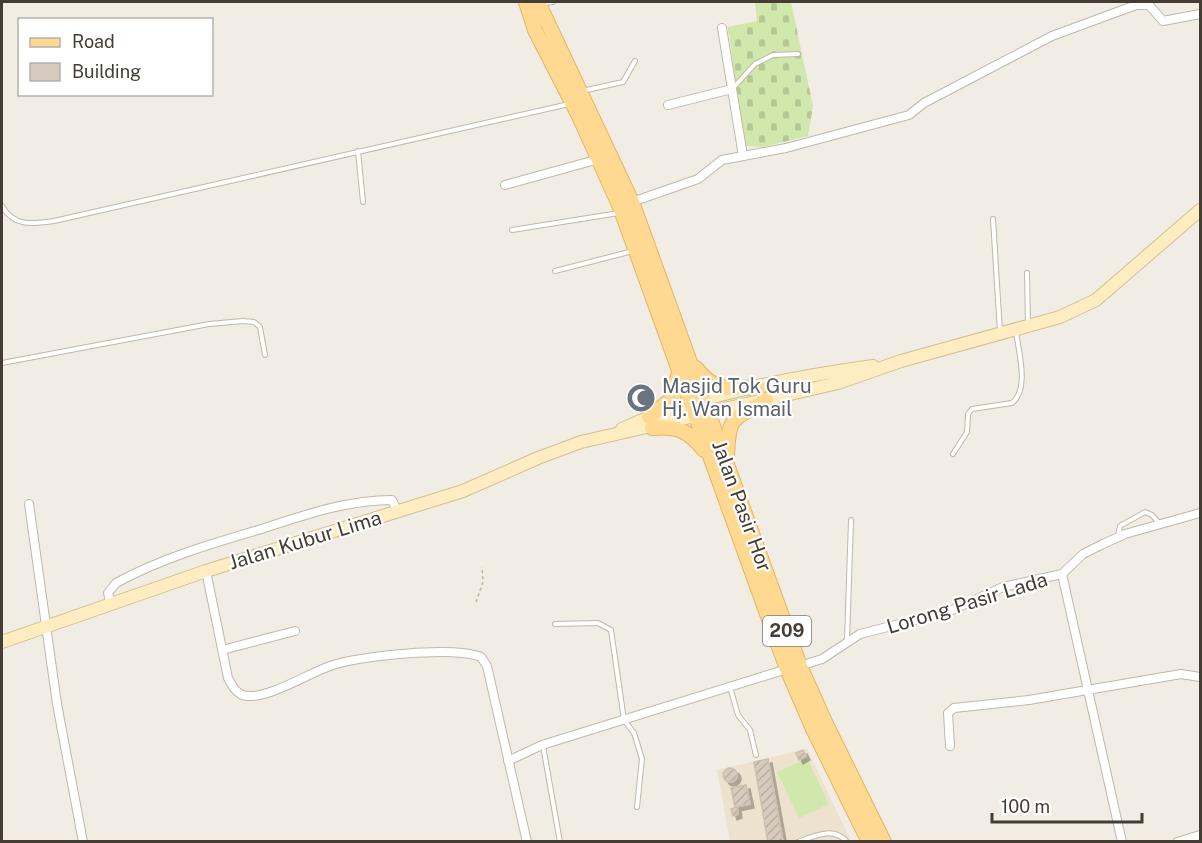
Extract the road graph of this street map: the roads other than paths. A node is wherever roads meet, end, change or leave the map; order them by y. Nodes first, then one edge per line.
1 (539, 2) edge
2 (1200, 14) edge
3 (722, 28) dead end
4 (798, 54) dead end
5 (635, 61) dead end
6 (732, 89) junction
7 (582, 91) junction
8 (572, 103) junction
9 (668, 105) dead end
10 (358, 151) junction
11 (743, 156) junction
12 (599, 159) junction
13 (505, 185) dead end
14 (363, 202) dead end
15 (632, 202) junction
16 (2, 206) edge
17 (1200, 210) edge
18 (622, 213) junction
19 (993, 219) dead end
20 (512, 230) dead end
21 (636, 250) junction
22 (555, 271) dead end
23 (1028, 273) dead end
24 (1029, 327) junction
25 (1016, 330) junction
26 (1000, 334) junction
27 (264, 355) dead end
28 (2, 363) edge
29 (685, 365) junction
30 (762, 394) junction
31 (700, 409) junction
32 (650, 422) junction
33 (953, 454) dead end
34 (711, 459) junction
35 (727, 465) junction
36 (29, 504) dead end
37 (398, 512) junction
38 (1200, 513) edge
39 (851, 520) dead end
40 (1161, 525) junction
41 (1119, 537) junction
42 (206, 572) junction
43 (1062, 574) junction
44 (111, 605) junction
45 (555, 624) dead end
46 (48, 627) junction
47 (295, 630) dead end
48 (847, 640) junction
49 (2, 642) edge
50 (222, 650) junction
51 (793, 667) junction
52 (1200, 677) edge
53 (730, 687) junction
54 (1087, 690) junction
55 (624, 720) junction
56 (542, 745) junction
57 (950, 746) dead end
58 (756, 754) dead end
59 (508, 761) junction
60 (637, 807) dead end
61 (1200, 835) edge
62 (866, 841) edge
63 (83, 842) edge
64 (527, 842) edge
65 (560, 842) edge
66 (798, 842) edge
67 (847, 842) edge
68 (884, 842) edge
69 (1122, 842) edge
70 (1177, 842) edge

1 - 7 main road, Jalan Pasir Hor / 209
1 - 8 main road, Jalan Pasir Hor / 209
2 - 11 street
3 - 6 street
4 - 6 lane
5 - 7 lane
6 - 9 street
6 - 11 street
7 - 15 main road, Jalan Pasir Hor / 209
8 - 10 lane
8 - 12 main road, Jalan Pasir Hor / 209
10 - 14 lane
10 - 16 lane
11 - 15 street
12 - 13 street
12 - 18 main road, Jalan Pasir Hor / 209
15 - 29 main road, Jalan Pasir Hor / 209
17 - 24 main road, Jalan Kubur Lima
18 - 20 lane
18 - 21 main road, Jalan Pasir Hor / 209
19 - 26 lane
21 - 22 lane
21 - 29 main road, Jalan Pasir Hor / 209
23 - 24 lane
24 - 25 main road, Jalan Kubur Lima
25 - 26 main road, Jalan Kubur Lima
25 - 33 lane
26 - 30 main road, Jalan Kubur Lima
27 - 28 lane
29 - 30 main road
29 - 31 main road, Jalan Pasir Hor / 209
29 - 32 main road
30 - 31 main road, Jalan Kubur Lima
30 - 35 main road
31 - 32 main road, Jalan Kubur Lima
31 - 34 main road, Jalan Pasir Hor / 209
31 - 35 main road, Jalan Pasir Hor / 209
32 - 34 main road
32 - 37 main road, Jalan Kubur Lima
34 - 51 main road, Jalan Pasir Hor / 209
35 - 51 main road, Jalan Pasir Hor / 209
36 - 46 street
37 - 42 main road, Jalan Kubur Lima
37 - 44 street
38 - 40 street, Lorong Pasir Lada
39 - 48 lane
40 - 41 street, Lorong Pasir Lada
40 - 41 lane
41 - 43 street, Lorong Pasir Lada
42 - 44 main road, Jalan Kubur Lima
42 - 50 street
43 - 48 street, Lorong Pasir Lada
43 - 54 street
44 - 46 main road, Jalan Kubur Lima
45 - 55 lane
46 - 49 main road, Jalan Kubur Lima
46 - 63 street
47 - 50 street
48 - 51 street, Lorong Pasir Lada
50 - 59 street
51 - 53 street, Lorong Pasir Lada
51 - 62 main road, Jalan Pasir Hor / 209
51 - 68 main road, Jalan Pasir Hor / 209
52 - 54 street
53 - 55 street, Lorong Pasir Lada
53 - 58 lane
54 - 57 street
54 - 69 street
55 - 56 street, Lorong Pasir Lada
55 - 60 lane
56 - 59 street, Lorong Pasir Lada
56 - 65 lane
59 - 64 street
61 - 70 street
66 - 67 lane

